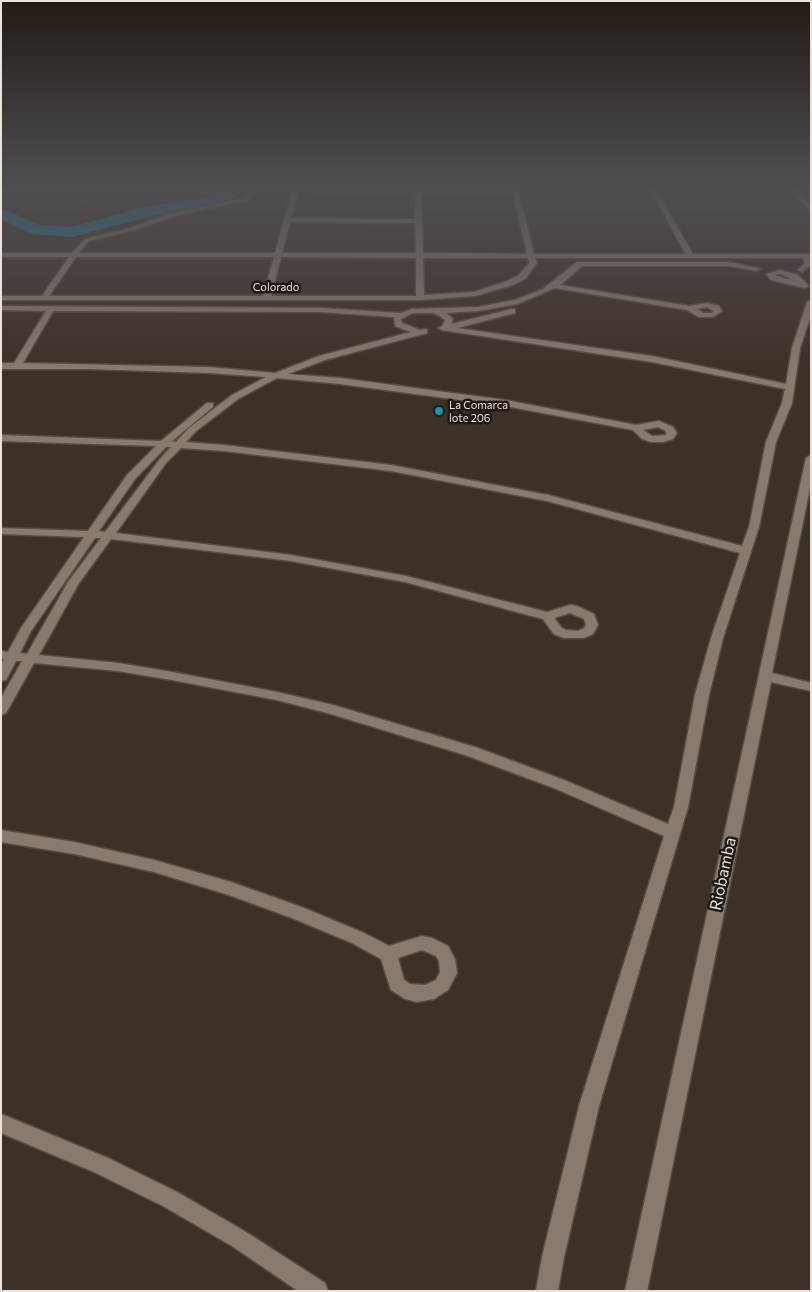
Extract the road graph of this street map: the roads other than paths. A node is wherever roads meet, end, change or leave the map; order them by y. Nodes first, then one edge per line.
1 (78, 250) edge
2 (279, 250) edge
3 (419, 250) edge
4 (531, 250) edge
5 (687, 250) edge
6 (1, 255) edge
7 (74, 255) junction
8 (278, 255) junction
9 (419, 255) junction
10 (532, 255) junction
11 (690, 255) junction
12 (809, 260) edge
13 (580, 264) junction
14 (802, 270) junction
15 (776, 273) junction
16 (786, 281) junction
17 (803, 283) edge
18 (553, 286) junction
19 (565, 288) junction
20 (1, 298) edge
21 (44, 298) junction
22 (420, 298) junction
23 (266, 299) junction
24 (811, 302) edge
25 (1, 308) edge
26 (51, 308) junction
27 (689, 308) dead end
28 (433, 311) junction
29 (399, 320) junction
30 (444, 327) junction
31 (424, 332) junction
32 (1, 366) edge
33 (17, 366) junction
34 (262, 374) junction
35 (277, 375) junction
36 (790, 387) junction
37 (636, 428) dead end
38 (1, 438) edge
39 (162, 444) junction
40 (177, 445) junction
41 (811, 458) edge
42 (1, 531) edge
43 (92, 534) junction
44 (107, 535) junction
45 (747, 551) junction
46 (547, 616) dead end
47 (7, 656) edge
48 (30, 657) junction
49 (764, 676) junction
50 (1, 677) edge
51 (811, 687) edge
52 (1, 710) edge
53 (674, 833) junction
54 (1, 836) edge
55 (388, 954) dead end
56 (1, 1124) edge
57 (317, 1291) edge
58 (547, 1291) edge
59 (636, 1291) edge

1 - 7 street
2 - 8 street
3 - 9 street
4 - 10 street
5 - 11 street
6 - 7 street
7 - 8 street
7 - 21 street
8 - 9 street
8 - 23 street
9 - 10 street
9 - 22 street
10 - 11 street
10 - 22 street, Colorado
11 - 12 street
12 - 14 street
13 - 15 street
13 - 18 street
13 - 19 street
14 - 15 street
14 - 17 street
15 - 16 street
15 - 17 street
16 - 17 street
16 - 17 street
18 - 19 street
18 - 28 street
19 - 27 street
19 - 30 street
20 - 21 street, Colorado
21 - 23 street, Colorado
22 - 23 street, Colorado
24 - 36 street
25 - 26 street
26 - 29 street
26 - 33 street
28 - 29 street
28 - 30 street
29 - 31 street
29 - 34 street
30 - 31 street
30 - 36 street
31 - 35 street
32 - 33 street
33 - 34 street
34 - 35 street
34 - 39 street
35 - 37 street
35 - 40 street
36 - 45 street
38 - 39 street
39 - 40 street
39 - 43 street
40 - 44 street
40 - 45 street
41 - 49 street, Riobamba
42 - 43 street
43 - 44 street
43 - 47 street
44 - 46 street
44 - 48 street
45 - 53 street
47 - 48 street
47 - 50 street
48 - 52 street
48 - 53 street
49 - 51 street
49 - 59 street, Riobamba
53 - 58 street
54 - 55 street
56 - 57 street

